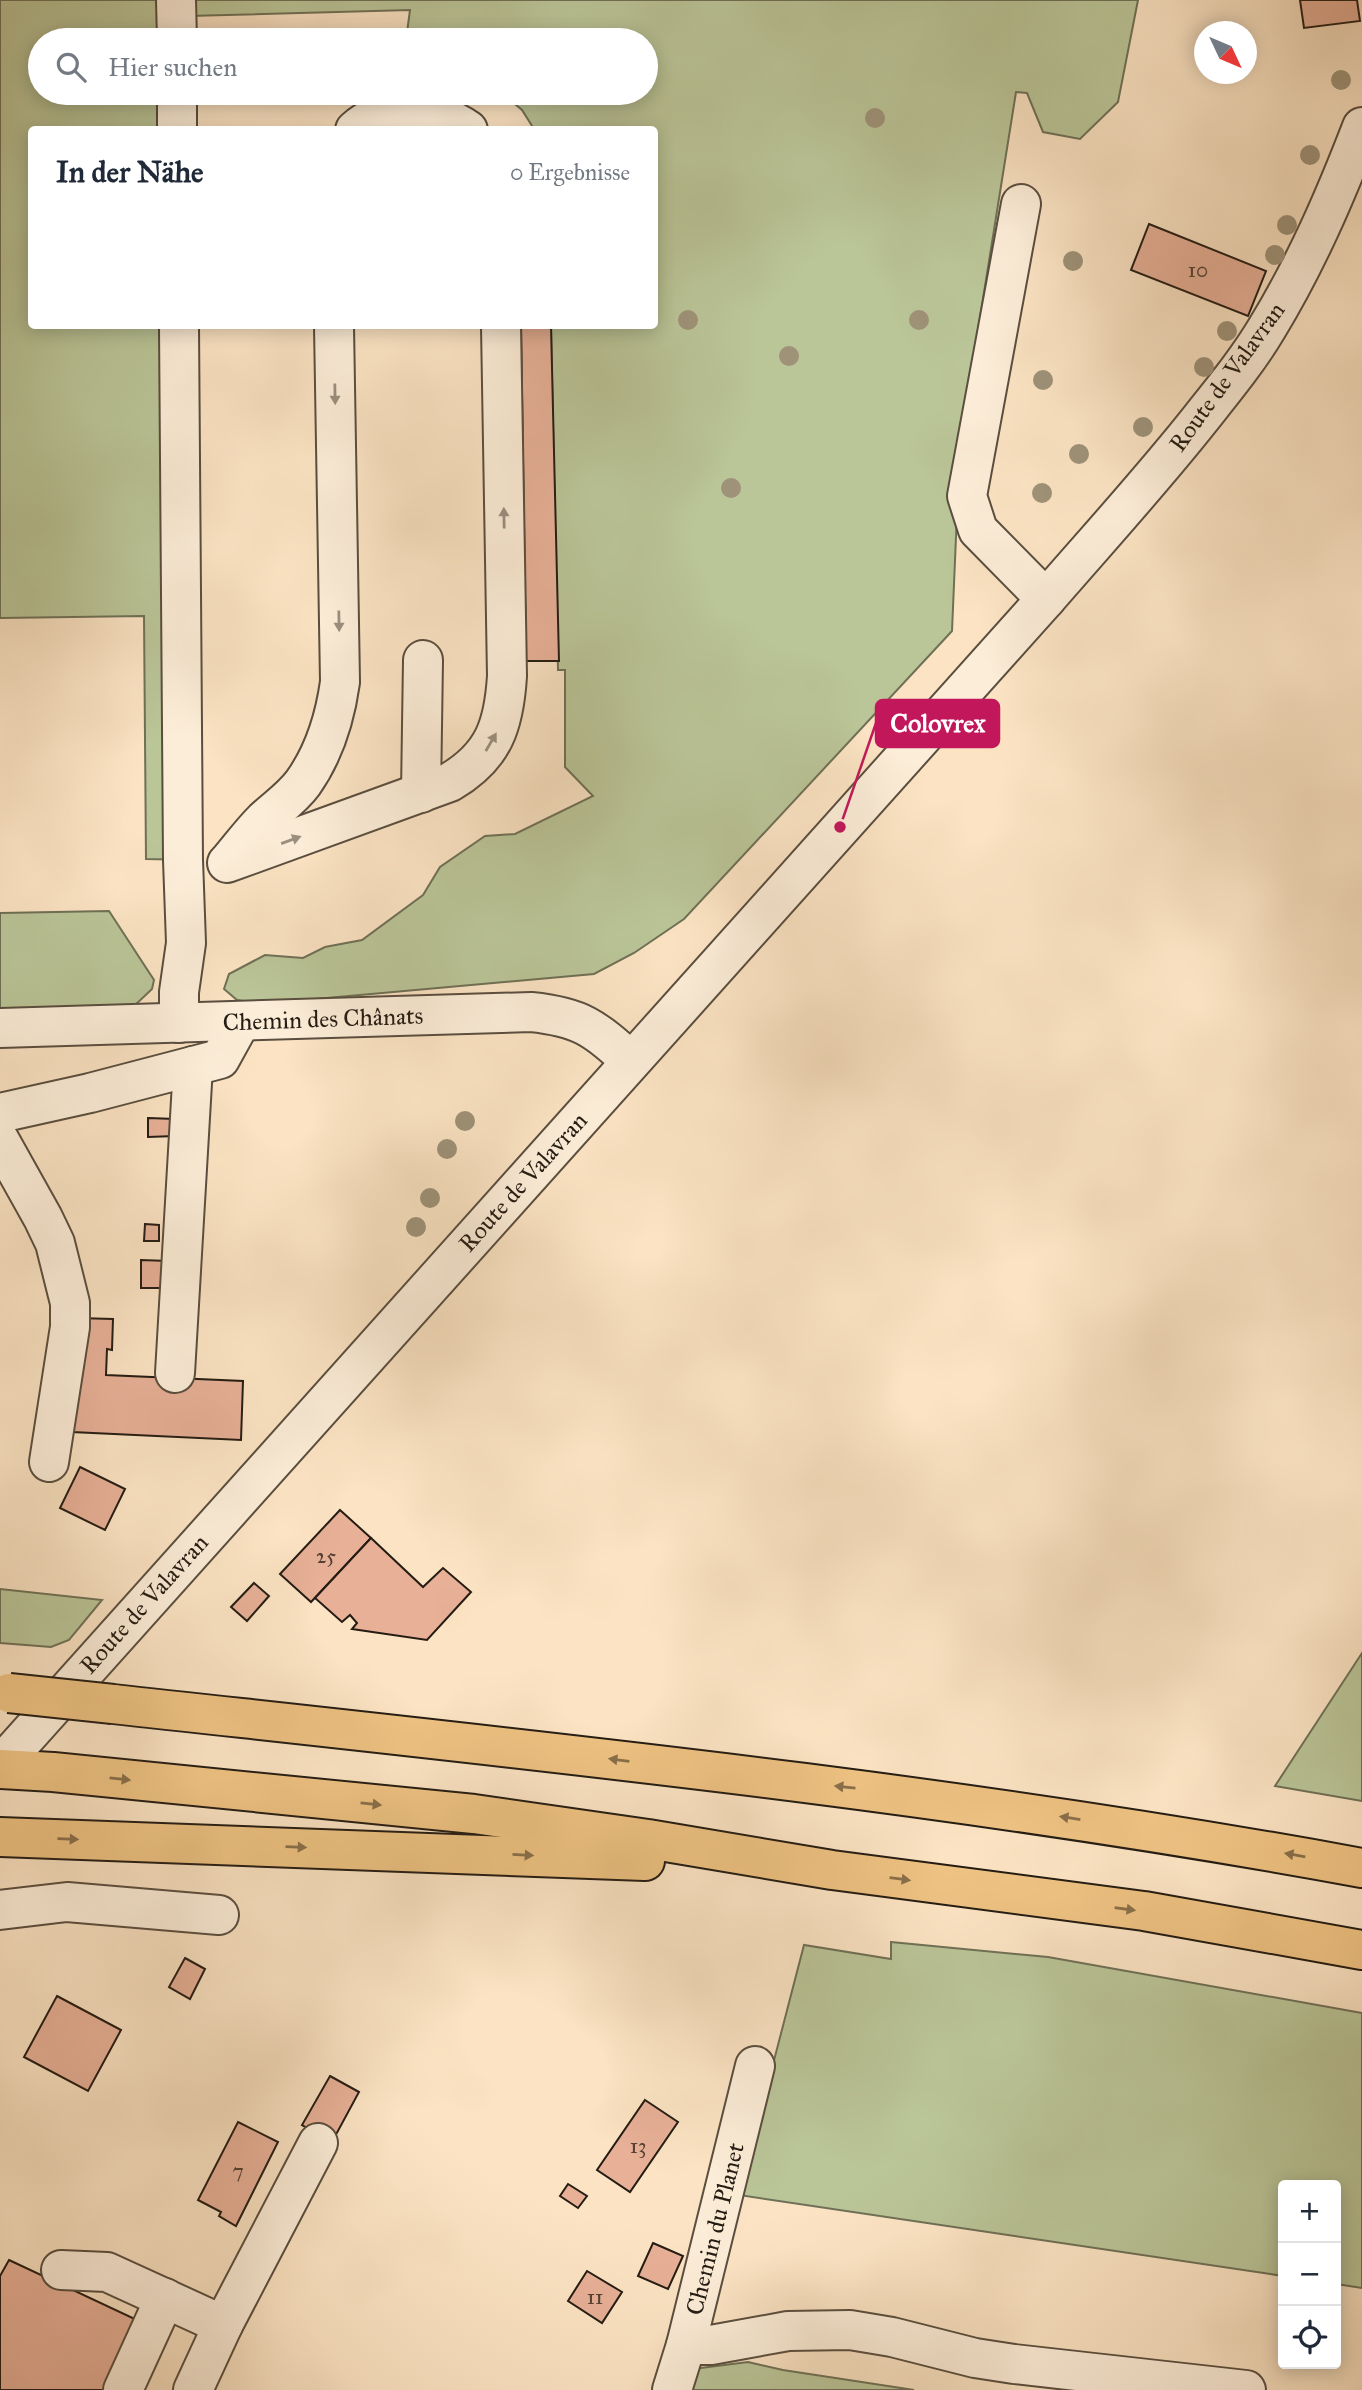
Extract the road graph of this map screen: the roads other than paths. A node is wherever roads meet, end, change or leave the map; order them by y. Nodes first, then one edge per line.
1 (176, 0) edge
2 (177, 28) edge
3 (177, 105) edge
4 (177, 126) edge
5 (361, 126) edge
6 (461, 126) edge
7 (1362, 127) edge
8 (1021, 204) dead end
9 (179, 329) edge
10 (334, 329) edge
11 (501, 329) edge
12 (1046, 599) junction
13 (423, 660) dead end
14 (421, 793) junction
15 (227, 863) junction
16 (186, 943) junction
17 (242, 1021) junction
18 (179, 1023) junction
19 (0, 1028) edge
20 (631, 1061) junction
21 (193, 1066) junction
22 (0, 1113) edge
23 (0, 1141) edge
24 (175, 1373) dead end
25 (49, 1462) dead end
26 (5, 1693) edge
27 (0, 1767) edge
28 (0, 1836) edge
29 (1362, 1868) edge
30 (832, 1870) junction
31 (0, 1910) edge
32 (219, 1915) dead end
33 (1362, 1950) edge
34 (755, 2066) dead end
35 (318, 2143) dead end
36 (61, 2270) dead end
37 (165, 2298) junction
38 (223, 2325) junction
39 (686, 2345) junction
40 (123, 2390) edge
41 (194, 2390) edge
42 (672, 2390) edge
43 (1246, 2390) edge

1 - 2 street
3 - 4 street
5 - 6 street
7 - 12 street, Route de Valavran
8 - 12 street
9 - 16 street
10 -> 15 street
14 -> 11 street
12 - 20 street, Route de Valavran
13 - 14 street
15 -> 14 street
15 - 16 street
16 - 18 street
17 - 18 street, Chemin des Chânats
17 - 20 street, Chemin des Chânats
17 - 21 street
18 - 19 street, Chemin des Chânats
20 - 27 street, Route de Valavran
21 - 22 street
21 - 24 street
23 - 25 street
29 -> 26 highway, bridge
27 -> 30 highway
28 -> 30 highway
30 -> 33 highway
31 - 32 street
34 - 39 street, Chemin du Planet
35 - 38 street
36 - 37 street
37 - 38 street
37 - 40 street
38 - 41 street
39 - 42 street, Chemin du Planet
39 - 43 street

